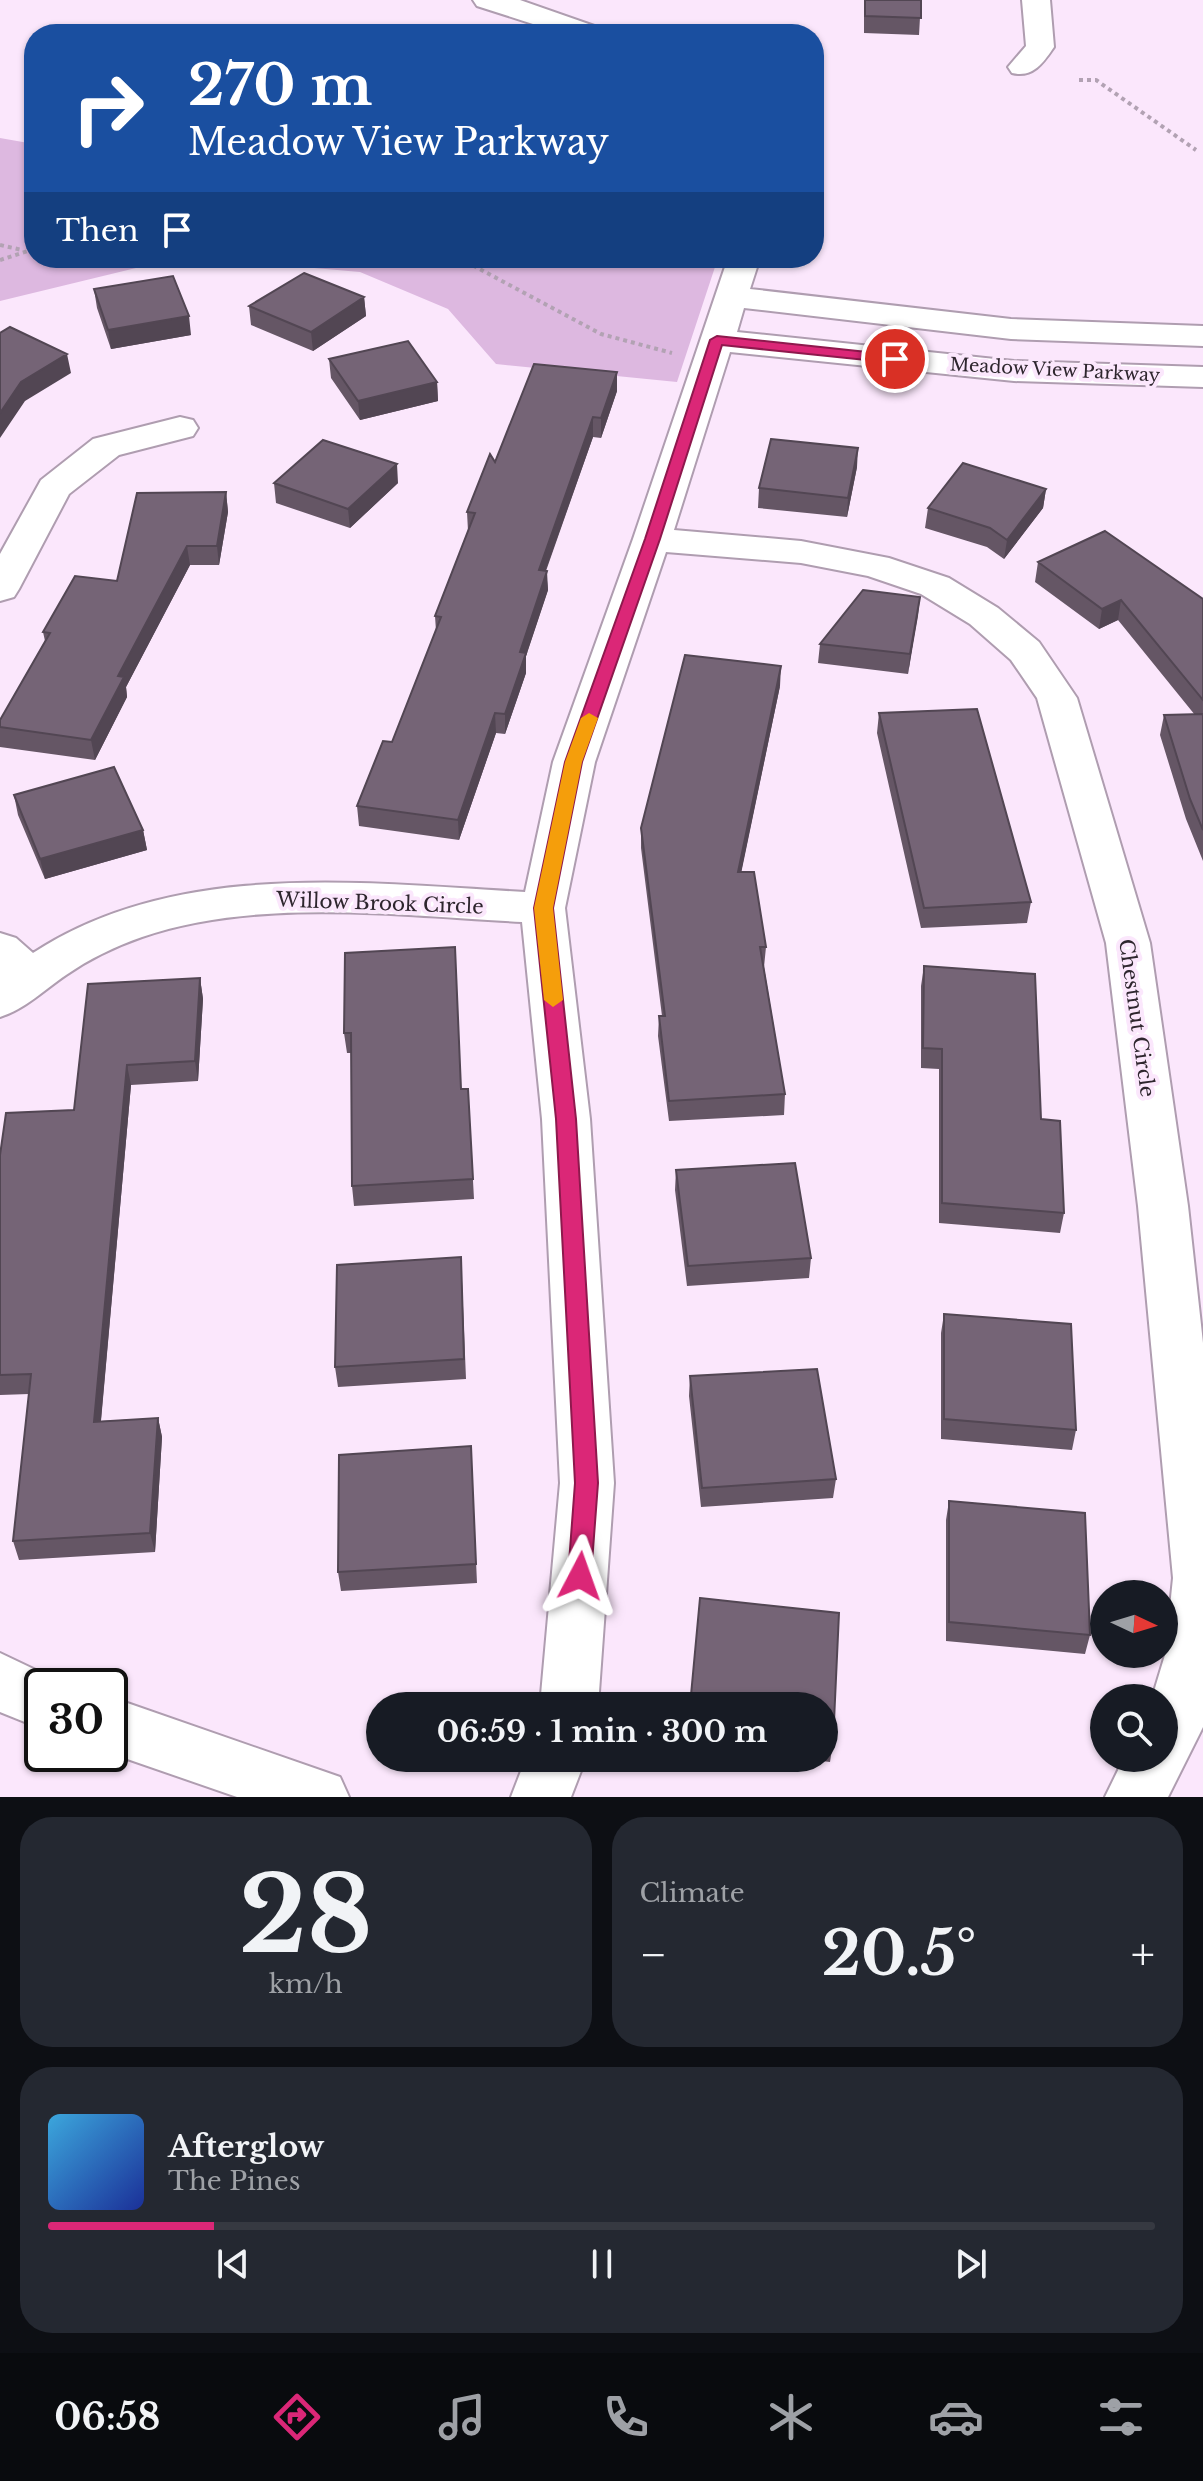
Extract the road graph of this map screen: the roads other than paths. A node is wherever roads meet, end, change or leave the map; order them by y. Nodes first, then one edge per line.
1 (487, 0) edge
2 (1036, 0) edge
3 (562, 24) edge
4 (1022, 67) dead end
5 (738, 277) edge
6 (1203, 336) edge
7 (713, 350) junction
8 (1203, 377) edge
9 (180, 428) dead end
10 (652, 539) junction
11 (0, 589) edge
12 (543, 908) junction
13 (10, 975) edge
14 (0, 1680) edge
15 (570, 1692) edge
16 (24, 1695) edge
17 (1178, 1711) edge
18 (128, 1731) edge
19 (551, 1772) edge
20 (1149, 1772) edge
21 (319, 1797) edge
22 (541, 1797) edge
23 (1135, 1797) edge

1 - 3 street
2 - 4 street
5 - 6 street, Meadow View Parkway
5 - 7 street
7 - 8 street, Meadow View Parkway
7 - 10 street
9 - 11 street
10 - 12 street
10 - 17 street, Chestnut Circle
12 - 13 street, Willow Brook Circle
12 - 15 street
14 - 16 street
18 - 21 street
19 - 22 street
20 - 23 street

